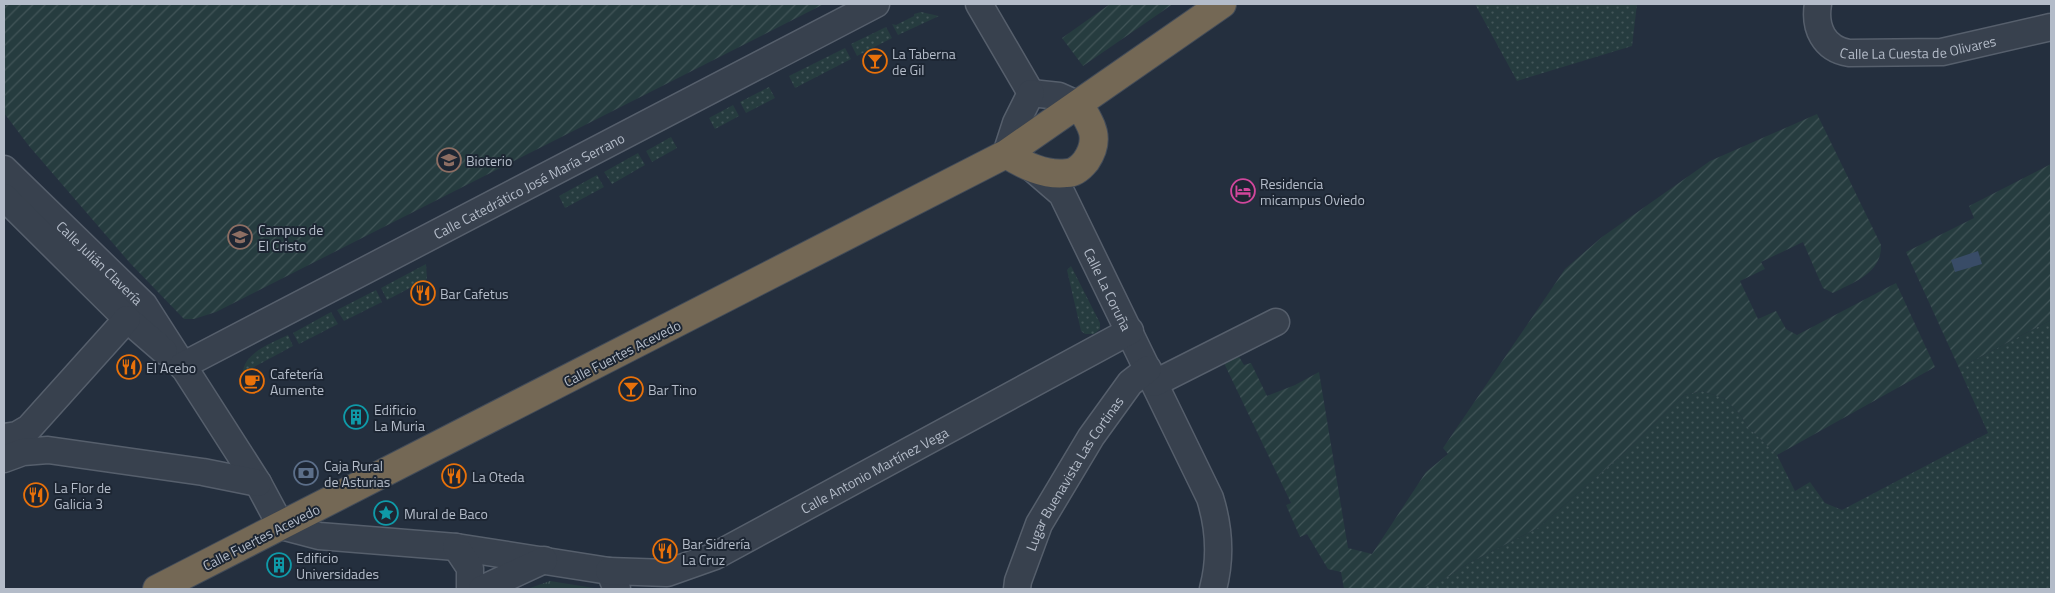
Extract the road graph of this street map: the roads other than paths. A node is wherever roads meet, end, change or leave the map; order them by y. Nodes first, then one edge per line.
1 (876, 4) edge
2 (979, 4) edge
3 (1222, 4) edge
4 (1818, 4) edge
5 (2051, 27) edge
6 (1031, 93) junction
7 (1080, 105) junction
8 (1006, 154) junction
9 (4, 169) edge
10 (1065, 184) junction
11 (4, 197) edge
12 (127, 319) junction
13 (1276, 322) dead end
14 (1130, 331) junction
15 (182, 366) junction
16 (1152, 376) junction
17 (32, 426) junction
18 (4, 437) edge
19 (48, 450) junction
20 (4, 460) edge
21 (258, 483) junction
22 (281, 526) junction
23 (456, 547) junction
24 (544, 560) junction
25 (1215, 579) edge
26 (613, 580) edge
27 (158, 589) edge
28 (470, 589) edge
29 (482, 589) edge
30 (1018, 589) edge

1 - 15 street, Calle Catedrático José María Serrano
2 - 6 street
3 - 7 highway, Calle Fuertes Acevedo
4 - 5 street, Calle La Cuesta de Olivares
6 - 7 street
6 - 8 street
7 - 8 highway, Calle Fuertes Acevedo
7 - 10 highway
8 - 10 highway
8 - 22 highway, Calle Fuertes Acevedo
9 - 15 street, Calle Julián Clavería
10 - 14 street, Calle La Coruña
11 - 12 street, Calle Julián Clavería
12 - 15 street, Calle Julián Clavería
12 - 17 street
13 - 16 street
14 - 16 street, Calle La Coruña
14 - 26 street, Calle Antonio Martínez Vega
15 - 21 street, Calle Julián Clavería
16 - 25 street, Calle La Coruña
16 - 30 street, Lugar Buenavista Las Cortinas
17 - 18 street
17 - 19 street
19 - 20 street
19 - 21 street
21 - 22 street, Calle Julián Clavería
22 - 23 street, Calle Antonio Martínez Vega
22 - 27 highway, Calle Fuertes Acevedo
23 - 24 street, Calle Antonio Martínez Vega
23 - 28 street
24 - 26 street, Calle Antonio Martínez Vega
24 - 29 street

